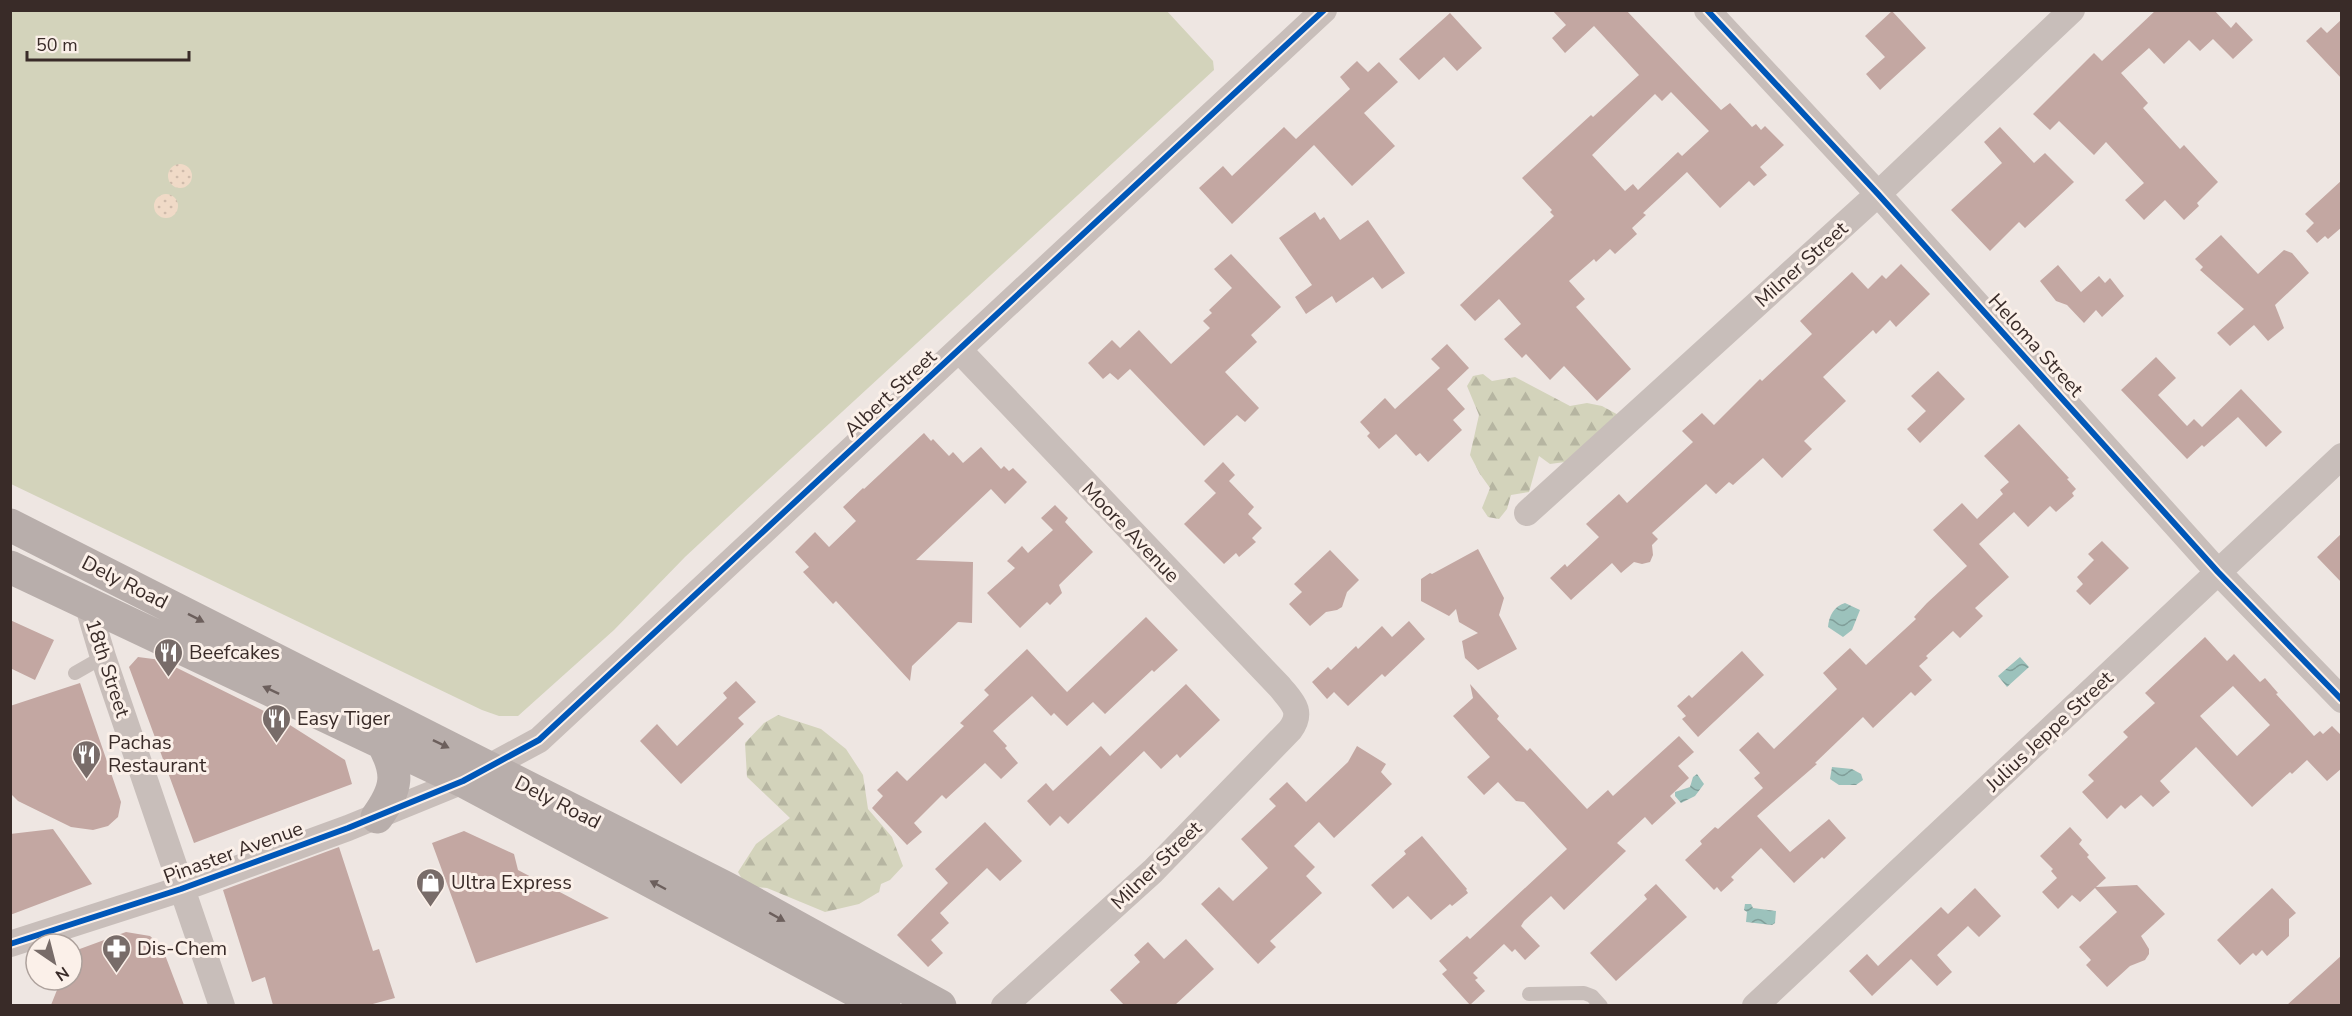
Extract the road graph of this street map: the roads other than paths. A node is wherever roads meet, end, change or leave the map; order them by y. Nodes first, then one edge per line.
1 (1324, 10) edge
2 (1707, 10) edge
3 (2072, 10) edge
4 (1878, 194) junction
5 (960, 351) junction
6 (2342, 456) edge
7 (1527, 513) dead end
8 (12, 549) edge
9 (2218, 572) junction
10 (87, 603) junction
11 (103, 657) junction
12 (75, 673) dead end
13 (2342, 700) edge
14 (1297, 715) joint
15 (382, 742) junction
16 (477, 774) junction
17 (377, 817) junction
18 (181, 889) junction
19 (10, 944) edge
20 (840, 979) edge
21 (1529, 994) dead end
22 (876, 1004) edge
23 (222, 1005) edge
24 (912, 1005) edge
25 (940, 1005) edge
26 (1004, 1005) edge
27 (1601, 1005) edge
28 (1755, 1005) edge

1 - 5 street, Albert Street
2 - 4 street, Heloma Street
3 - 4 street, Milner Street
4 - 7 street, Milner Street
4 - 9 street, Heloma Street
5 - 14 street, Moore Avenue
5 - 16 street, Albert Street
6 - 9 street, Julius Jeppe Street
8 - 10 main road, Dely Road
8 -> 16 main road, Dely Road
9 - 13 street, Heloma Street
9 - 28 street, Julius Jeppe Street
10 - 11 street, 18th Street
15 -> 10 main road, Dely Road
11 - 12 lane
11 - 18 street, 18th Street
14 - 26 street, Milner Street
15 - 16 main road, Dely Road
15 - 17 main road
16 - 17 street, Pinaster Avenue
16 - 20 main road, Dely Road
17 - 18 street, Pinaster Avenue
18 - 19 street, Pinaster Avenue
18 - 23 street, 18th Street
20 - 22 main road, Dely Road
20 - 24 main road
20 - 25 main road, Dely Road
21 - 27 lane

